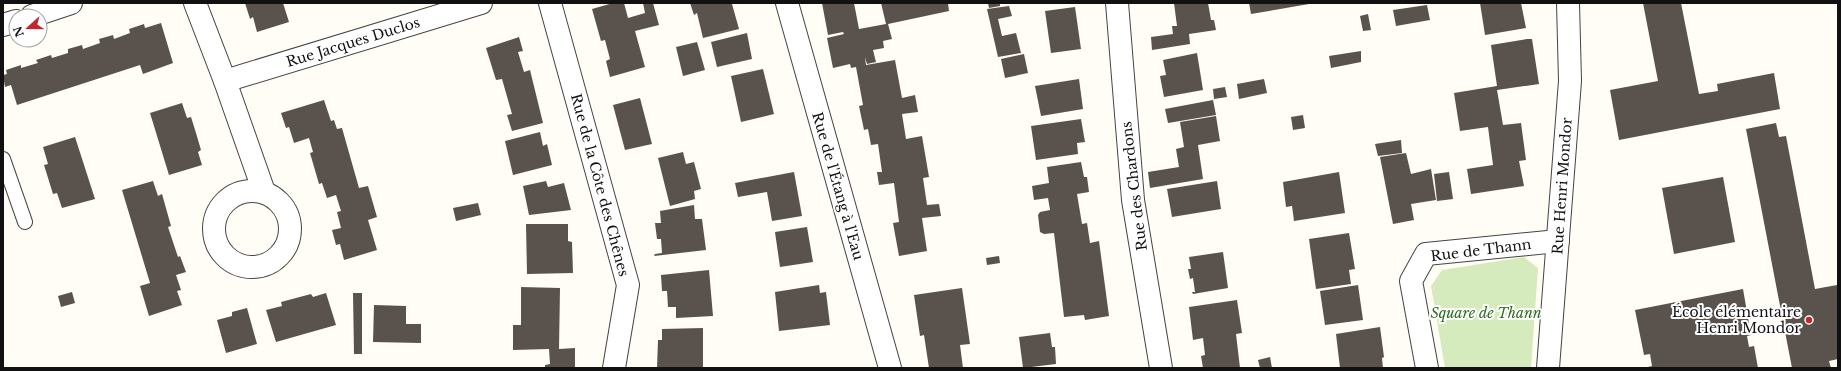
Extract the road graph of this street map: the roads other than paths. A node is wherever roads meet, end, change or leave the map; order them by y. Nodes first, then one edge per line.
1 (71, 3) edge
2 (195, 3) edge
3 (481, 3) edge
4 (550, 3) edge
5 (787, 3) edge
6 (1117, 3) edge
7 (1568, 3) edge
8 (48, 11) edge
9 (225, 81) junction
10 (3, 159) edge
11 (264, 192) dead end
12 (25, 222) dead end
13 (1558, 241) junction
14 (614, 368) edge
15 (890, 368) edge
16 (1161, 368) edge
17 (1428, 368) edge
18 (1548, 368) edge

1 - 8 street
2 - 9 street
3 - 9 street, Rue Jacques Duclos
4 - 14 street, Rue de la Côte des Chênes
5 - 15 street, Rue de l'Étang à l'Eau
6 - 16 street, Rue des Chardons
7 - 13 street, Rue Henri Mondor
9 - 11 street
10 - 12 lane
13 - 17 street, Rue de Thann
13 - 18 street, Rue Henri Mondor

